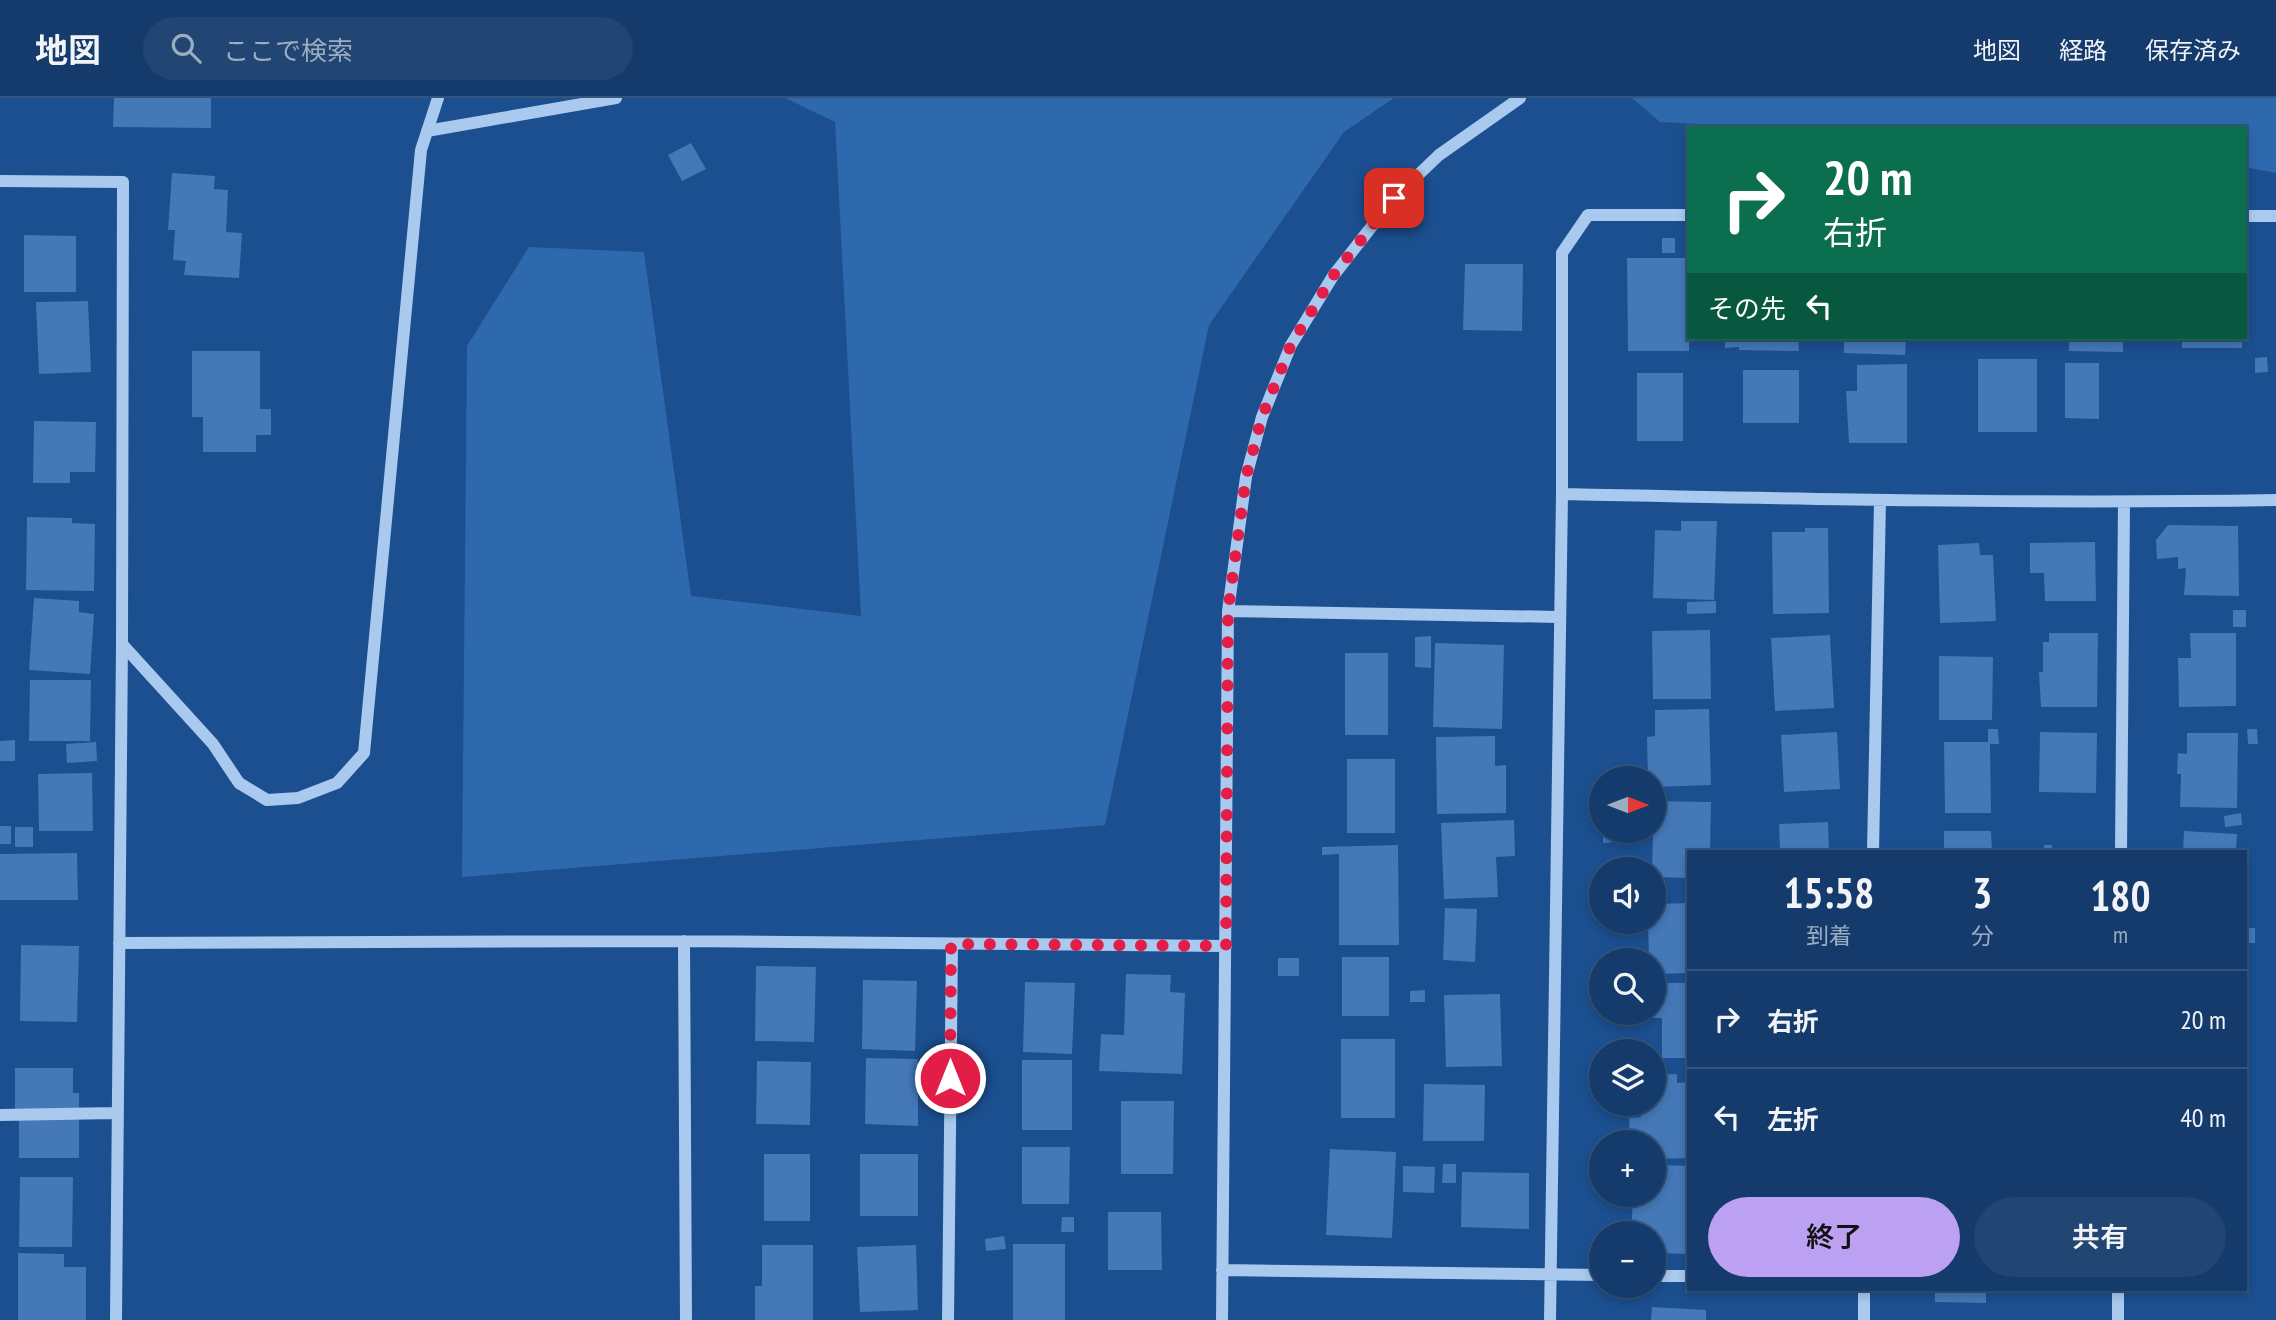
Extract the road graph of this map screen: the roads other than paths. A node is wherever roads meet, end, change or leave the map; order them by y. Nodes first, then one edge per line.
1 (438, 98) edge
2 (616, 98) edge
3 (1520, 98) edge
4 (427, 131) junction
5 (0, 181) edge
6 (1687, 215) edge
7 (2247, 216) edge
8 (2276, 216) edge
9 (1562, 494) junction
10 (2276, 500) edge
11 (1880, 501) junction
12 (2124, 503) junction
13 (1228, 611) junction
14 (1559, 617) junction
15 (122, 644) junction
16 (1873, 850) edge
17 (2121, 850) edge
18 (684, 941) junction
19 (119, 943) junction
20 (951, 944) junction
21 (1226, 946) junction
22 (116, 1113) junction
23 (0, 1115) edge
24 (1222, 1270) junction
25 (1551, 1275) junction
26 (1589, 1275) edge
27 (1666, 1276) edge
28 (1687, 1276) edge
29 (1864, 1291) edge
30 (2118, 1291) edge
31 (116, 1320) edge
32 (685, 1320) edge
33 (948, 1320) edge
34 (1222, 1320) edge
35 (1550, 1320) edge
36 (1864, 1320) edge
37 (2118, 1320) edge

1 - 4 street
2 - 4 street
3 - 13 street
4 - 15 street
5 - 15 street
6 - 9 street
7 - 8 street
9 - 11 street
9 - 14 street
10 - 12 street
11 - 12 street
11 - 16 street
12 - 17 street
13 - 14 street
13 - 21 street
14 - 25 street
15 - 19 street
18 - 19 street
18 - 20 street
18 - 32 street
19 - 22 street
20 - 21 street
20 - 33 street
21 - 24 street
22 - 23 street
22 - 31 street
24 - 25 street
24 - 34 street
25 - 26 street
25 - 35 street
27 - 28 street
29 - 36 street
30 - 37 street

